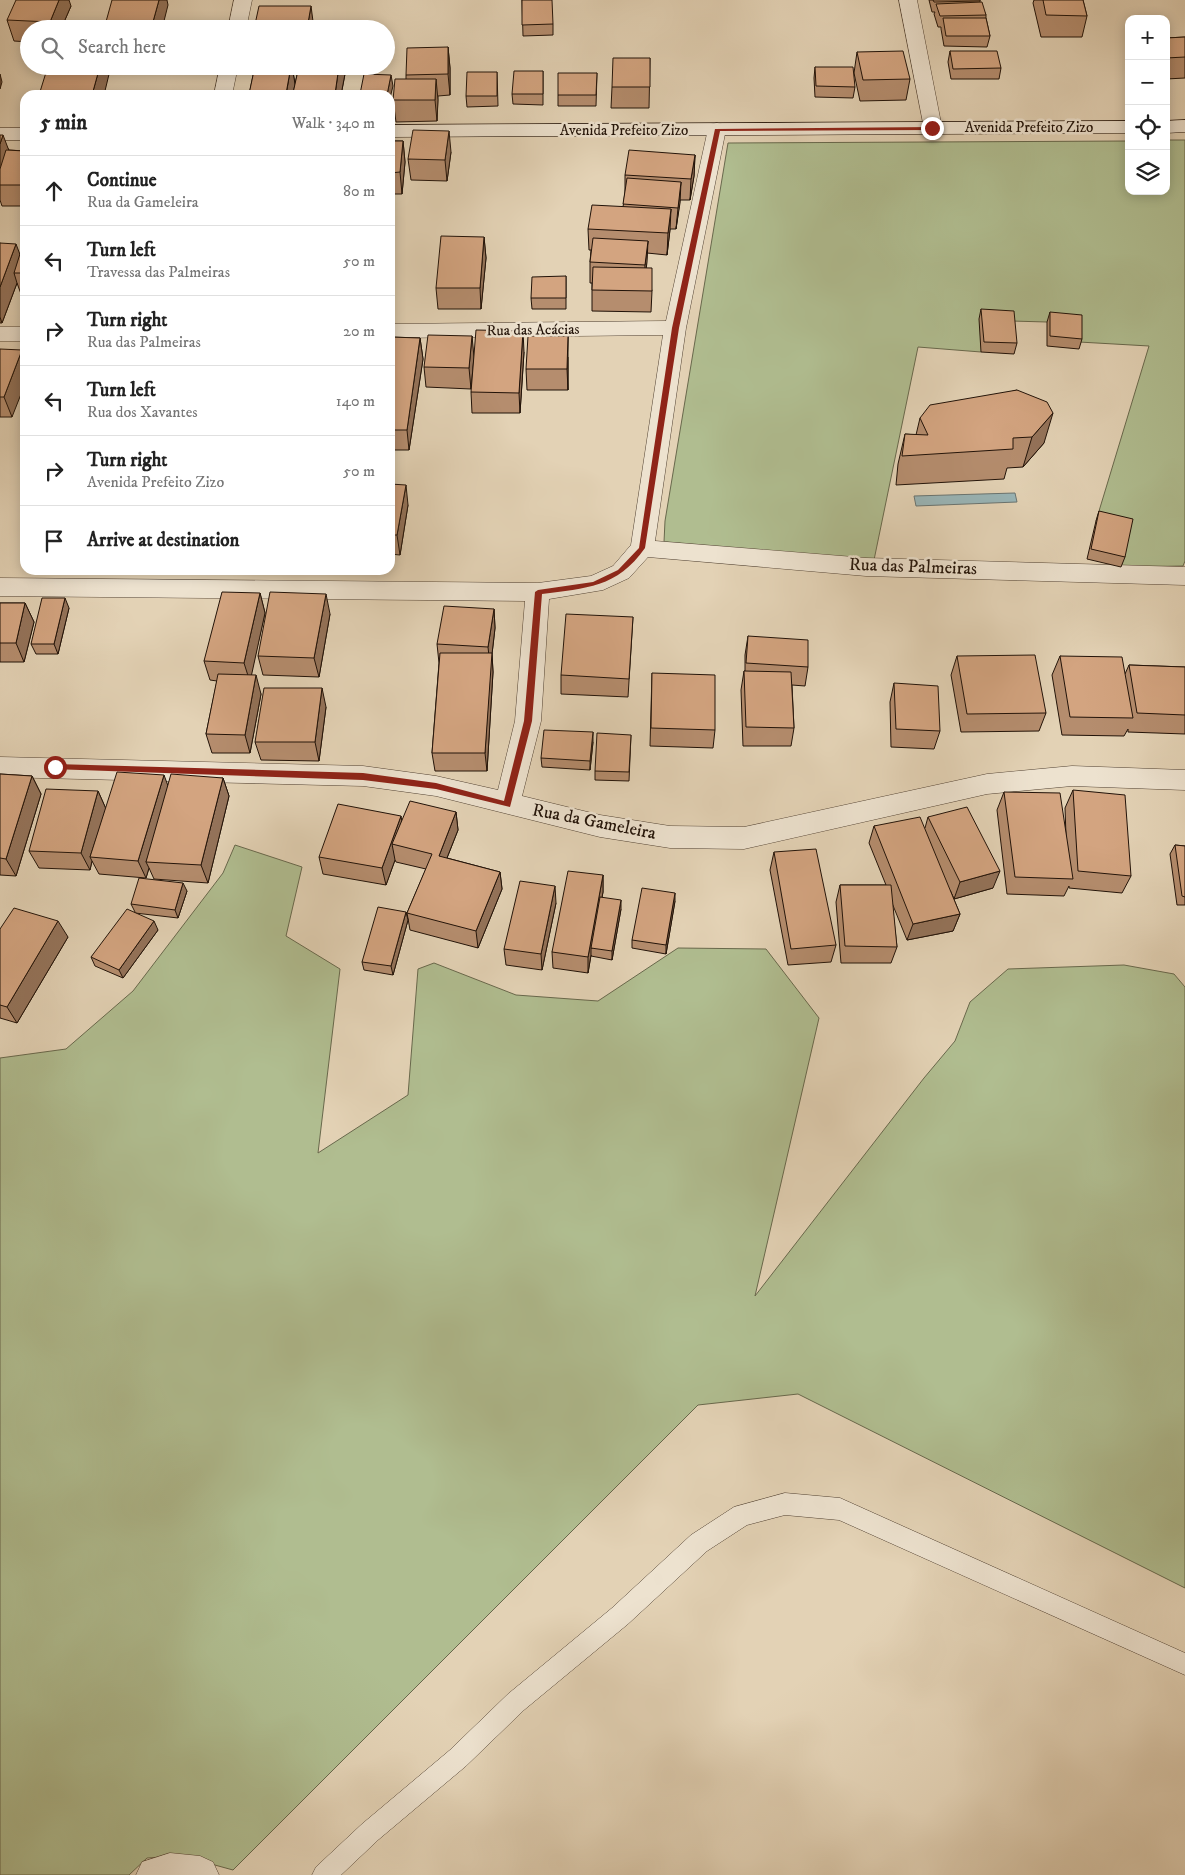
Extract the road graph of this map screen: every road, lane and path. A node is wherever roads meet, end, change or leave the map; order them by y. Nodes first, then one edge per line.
1 (243, 0) edge
2 (908, 0) edge
3 (239, 20) edge
4 (228, 75) edge
5 (225, 90) edge
6 (1170, 126) edge
7 (1185, 126) edge
8 (1125, 127) edge
9 (932, 128) junction
10 (717, 129) junction
11 (395, 132) edge
12 (0, 134) edge
13 (20, 134) edge
14 (676, 328) junction
15 (395, 331) edge
16 (0, 334) edge
17 (20, 334) edge
18 (642, 548) junction
19 (1185, 576) edge
20 (0, 587) edge
21 (538, 592) junction
22 (0, 767) edge
23 (1185, 780) edge
24 (507, 805) junction
25 (1185, 1664) edge
26 (155, 1875) edge
27 (200, 1875) edge
28 (324, 1875) edge

1 - 3 street
2 - 9 street
4 - 5 street
6 - 7 street
8 - 9 street, Avenida Prefeito Zizo
9 - 10 street, Avenida Prefeito Zizo
10 - 11 street, Avenida Prefeito Zizo
10 - 14 street
12 - 13 street
14 - 15 street, Rua das Acácias
14 - 18 street
16 - 17 street
18 - 19 street, Rua das Palmeiras
18 - 21 street
20 - 21 street
21 - 24 street
22 - 24 street, Rua da Gameleira
23 - 24 street, Rua da Gameleira
25 - 28 lane
26 - 27 street

